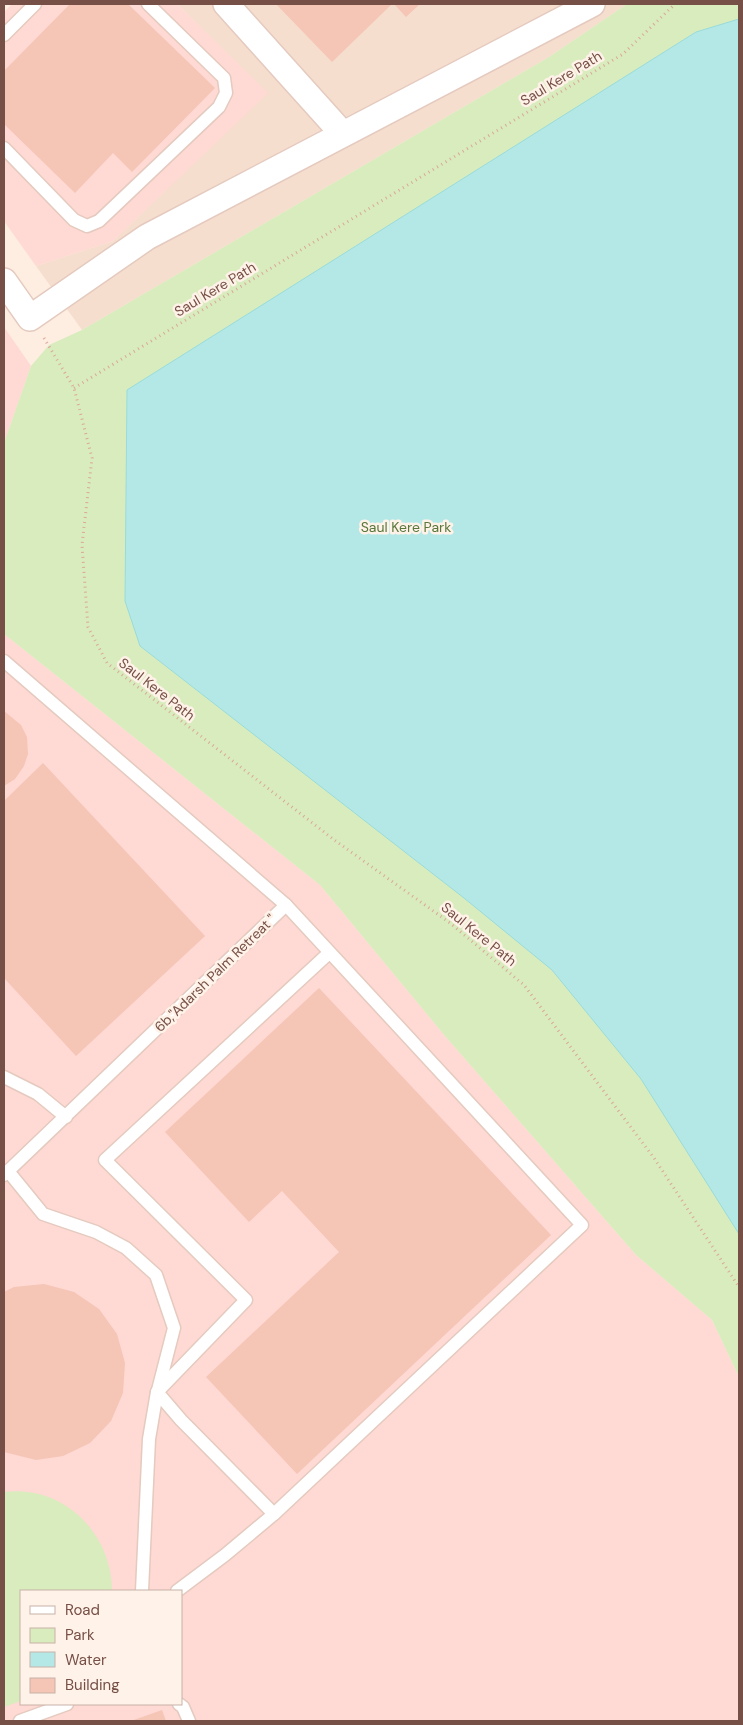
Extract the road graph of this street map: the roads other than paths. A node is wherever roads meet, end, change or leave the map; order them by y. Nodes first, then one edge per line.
1 (34, 4) edge
2 (148, 4) edge
3 (592, 4) edge
4 (231, 5) edge
5 (4, 35) edge
6 (342, 133) junction
7 (4, 148) edge
8 (7, 293) edge
9 (4, 661) edge
10 (286, 905) junction
11 (329, 953) junction
12 (4, 1077) edge
13 (66, 1117) junction
14 (6, 1173) edge
15 (157, 1392) junction
16 (274, 1514) junction
17 (142, 1590) edge
18 (178, 1590) edge
19 (64, 1705) edge
20 (181, 1705) edge
21 (20, 1721) edge
22 (189, 1721) edge

1 - 5 lane
2 - 7 lane
3 - 6 street
4 - 6 street
6 - 8 street
9 - 10 lane, 6b,"Adarsh Palm Retreat "
10 - 11 lane
10 - 13 lane, 6b,"Adarsh Palm Retreat "
11 - 15 lane
11 - 16 lane
12 - 13 lane
13 - 14 lane, 6b,"Adarsh Palm Retreat "
14 - 15 lane
15 - 16 lane
15 - 17 lane
16 - 18 lane
19 - 21 lane
20 - 22 lane

